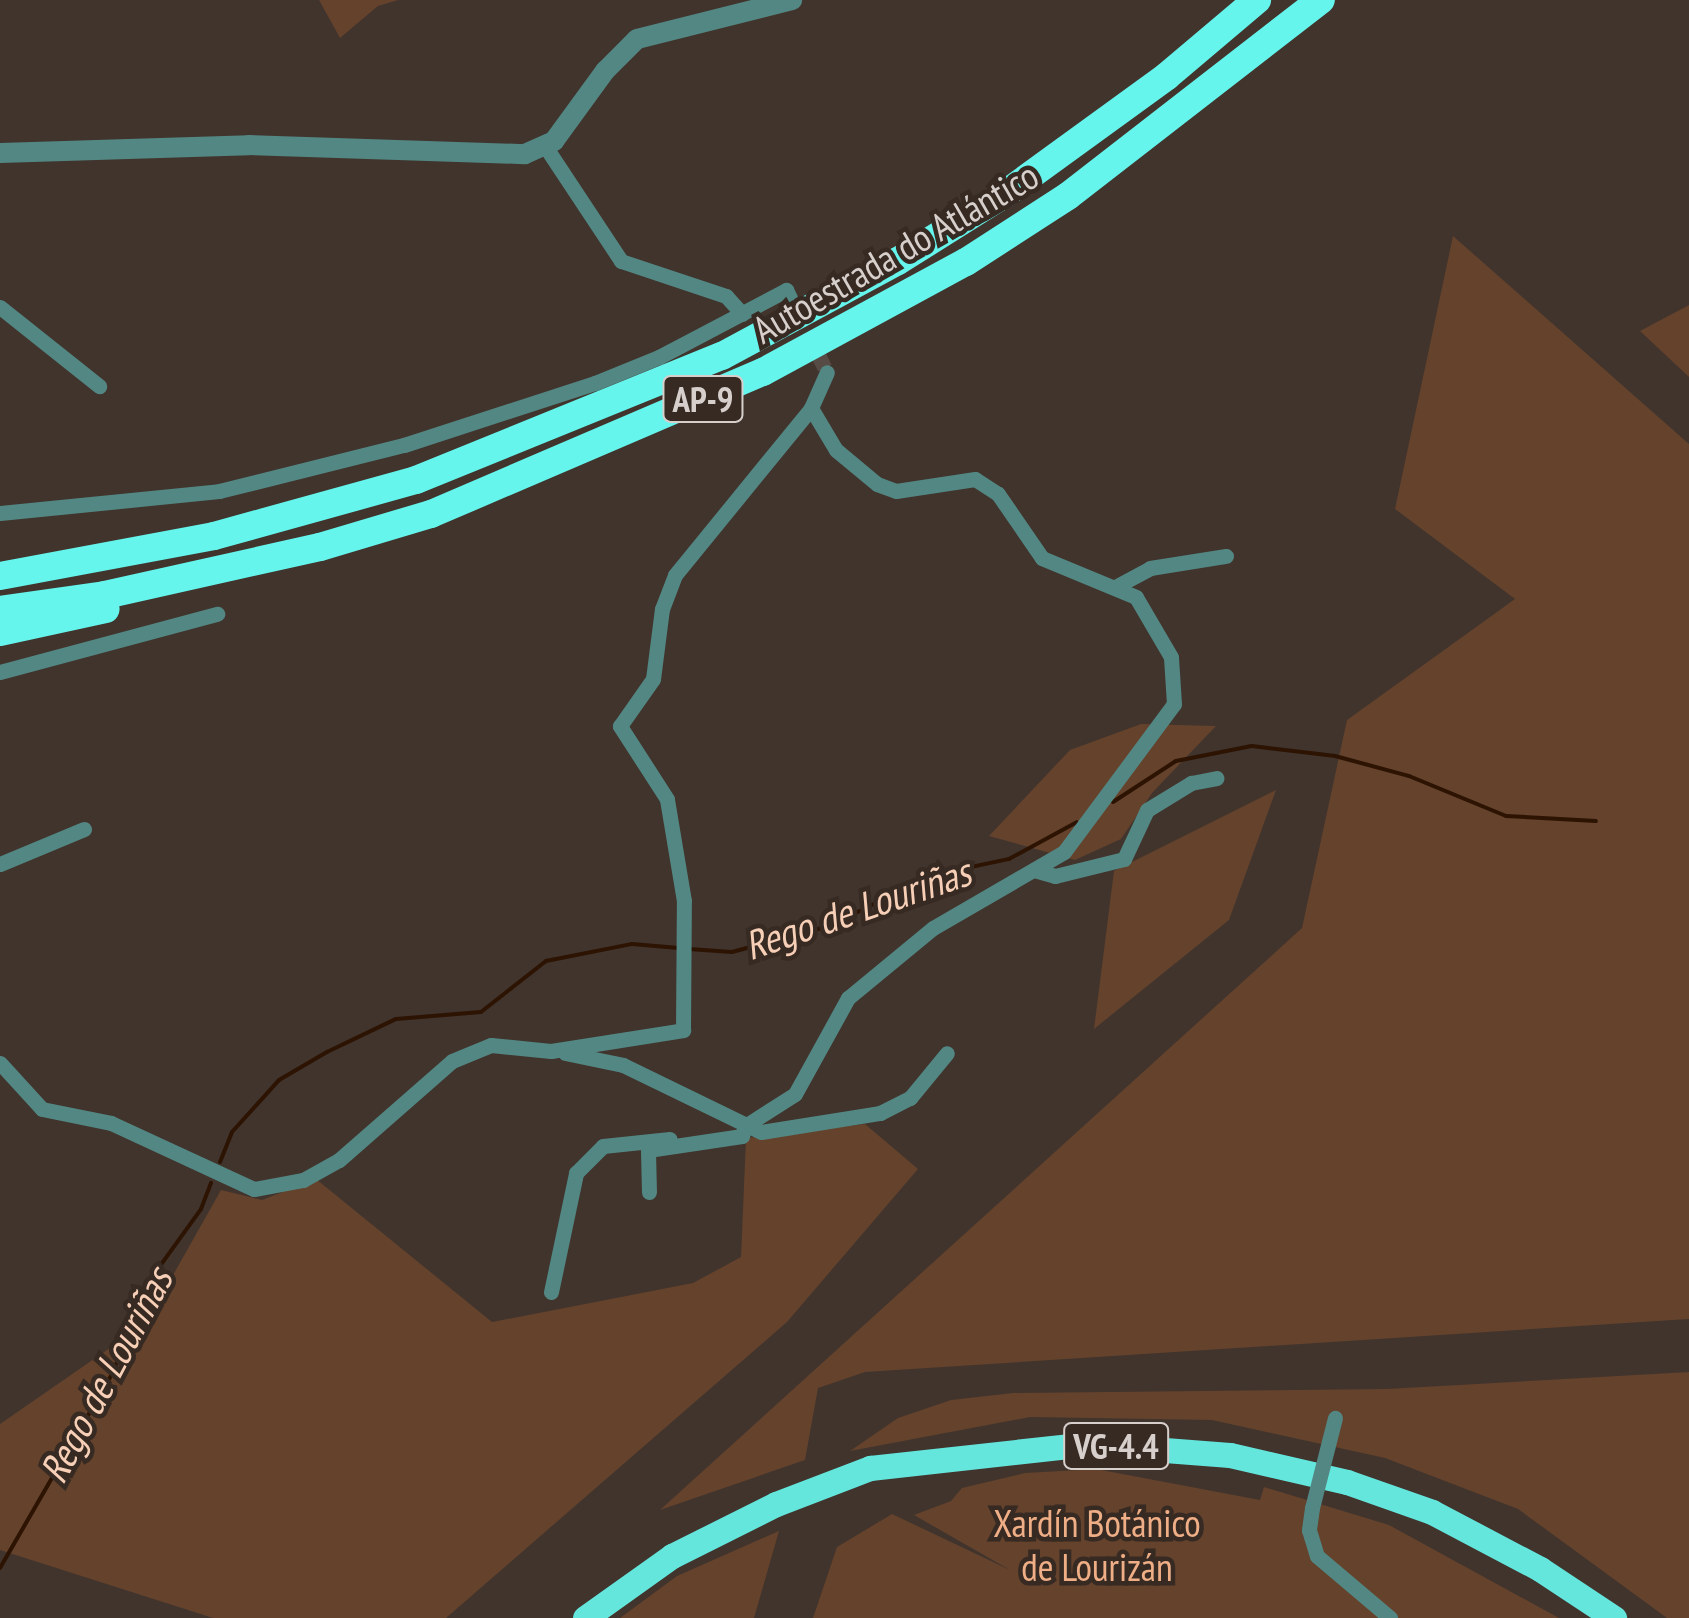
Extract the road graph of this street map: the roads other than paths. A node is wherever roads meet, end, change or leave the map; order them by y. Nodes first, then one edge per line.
1 (792, 0) edge
2 (1257, 0) edge
3 (1321, 0) edge
4 (545, 146) junction
5 (0, 153) edge
6 (790, 298) dead end
7 (0, 307) edge
8 (742, 314) junction
9 (827, 372) dead end
10 (100, 386) dead end
11 (811, 408) junction
12 (0, 513) edge
13 (214, 536) junction
14 (320, 547) junction
15 (0, 556) edge
16 (1226, 556) dead end
17 (0, 576) edge
18 (1114, 587) junction
19 (0, 610) edge
20 (217, 614) dead end
21 (0, 632) edge
22 (0, 672) edge
23 (1217, 778) dead end
24 (84, 828) dead end
25 (0, 864) edge
26 (1034, 870) junction
27 (551, 1051) junction
28 (946, 1053) dead end
29 (0, 1063) edge
30 (745, 1126) junction
31 (679, 1140) junction
32 (649, 1192) dead end
33 (552, 1292) dead end
34 (1336, 1418) dead end
35 (586, 1618) edge
36 (1390, 1618) edge
37 (1614, 1618) edge

1 - 4 street
2 - 13 highway, Autoestrada do Atlántico / AP-9
3 - 14 highway, Autoestrada do Atlántico / AP-9
4 - 5 street
4 - 8 street
6 - 8 street
7 - 10 street
8 - 12 street
9 - 11 street
11 - 18 street
11 - 27 street
13 - 15 highway
13 - 17 highway, Autoestrada do Atlántico / AP-9
14 - 19 highway, Autoestrada do Atlántico / AP-9
14 - 21 highway
16 - 18 street
18 - 26 street
20 - 22 street
23 - 26 street
24 - 25 street
26 - 30 street
27 - 29 street
27 - 30 street
28 - 30 street
30 - 31 street
31 - 32 street
31 - 33 street
34 - 36 street, bridge
35 - 37 highway, VG-4.4

